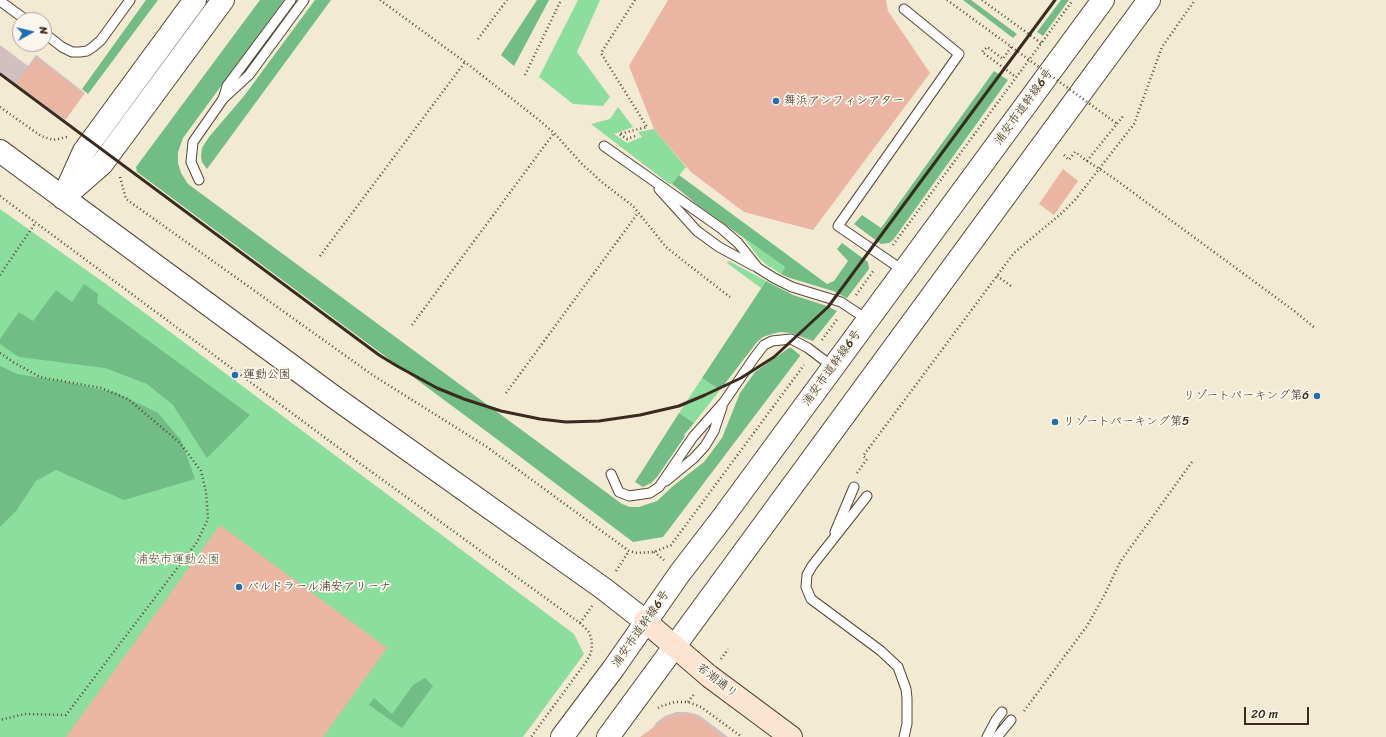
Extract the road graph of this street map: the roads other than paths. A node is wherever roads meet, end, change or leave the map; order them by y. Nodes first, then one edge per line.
1 (130, 0) edge
2 (195, 0) edge
3 (223, 0) edge
4 (291, 0) edge
5 (304, 0) edge
6 (1104, 0) edge
7 (1149, 0) edge
8 (0, 1) edge
9 (904, 9) dead end
10 (15, 12) edge
11 (52, 39) edge
12 (223, 99) junction
13 (604, 146) dead end
14 (0, 151) edge
15 (199, 180) dead end
16 (652, 181) junction
17 (63, 198) junction
18 (758, 268) junction
19 (904, 272) junction
20 (868, 320) junction
21 (833, 367) junction
22 (724, 402) junction
23 (611, 474) dead end
24 (659, 487) junction
25 (854, 487) dead end
26 (867, 496) dead end
27 (829, 544) junction
28 (645, 621) junction
29 (675, 646) junction
30 (1002, 712) dead end
31 (1011, 720) dead end
32 (562, 737) edge
33 (608, 737) edge
34 (791, 737) edge
35 (904, 737) edge
36 (987, 737) edge
37 (997, 737) edge

1 - 11 lane
2 - 17 street
3 - 17 street
4 - 12 lane
5 - 12 lane
6 - 19 street, 浦安市道幹線6号
7 - 29 street
8 - 10 lane
9 - 19 lane
12 - 15 lane
13 - 16 lane
14 - 17 street
16 - 18 lane
16 - 18 lane
17 - 28 street
18 - 20 lane
19 - 20 street, 浦安市道幹線6号
20 - 21 street, 浦安市道幹線6号
21 - 22 lane
21 - 28 street, 浦安市道幹線6号
22 - 24 lane
22 - 24 lane
23 - 24 lane
25 - 27 lane
26 - 27 lane
27 - 35 lane
28 - 29 main road, 若潮通り
28 - 32 street, 浦安市道幹線6号
29 - 33 street
29 - 34 main road, 若潮通り
30 - 36 lane
31 - 37 lane

